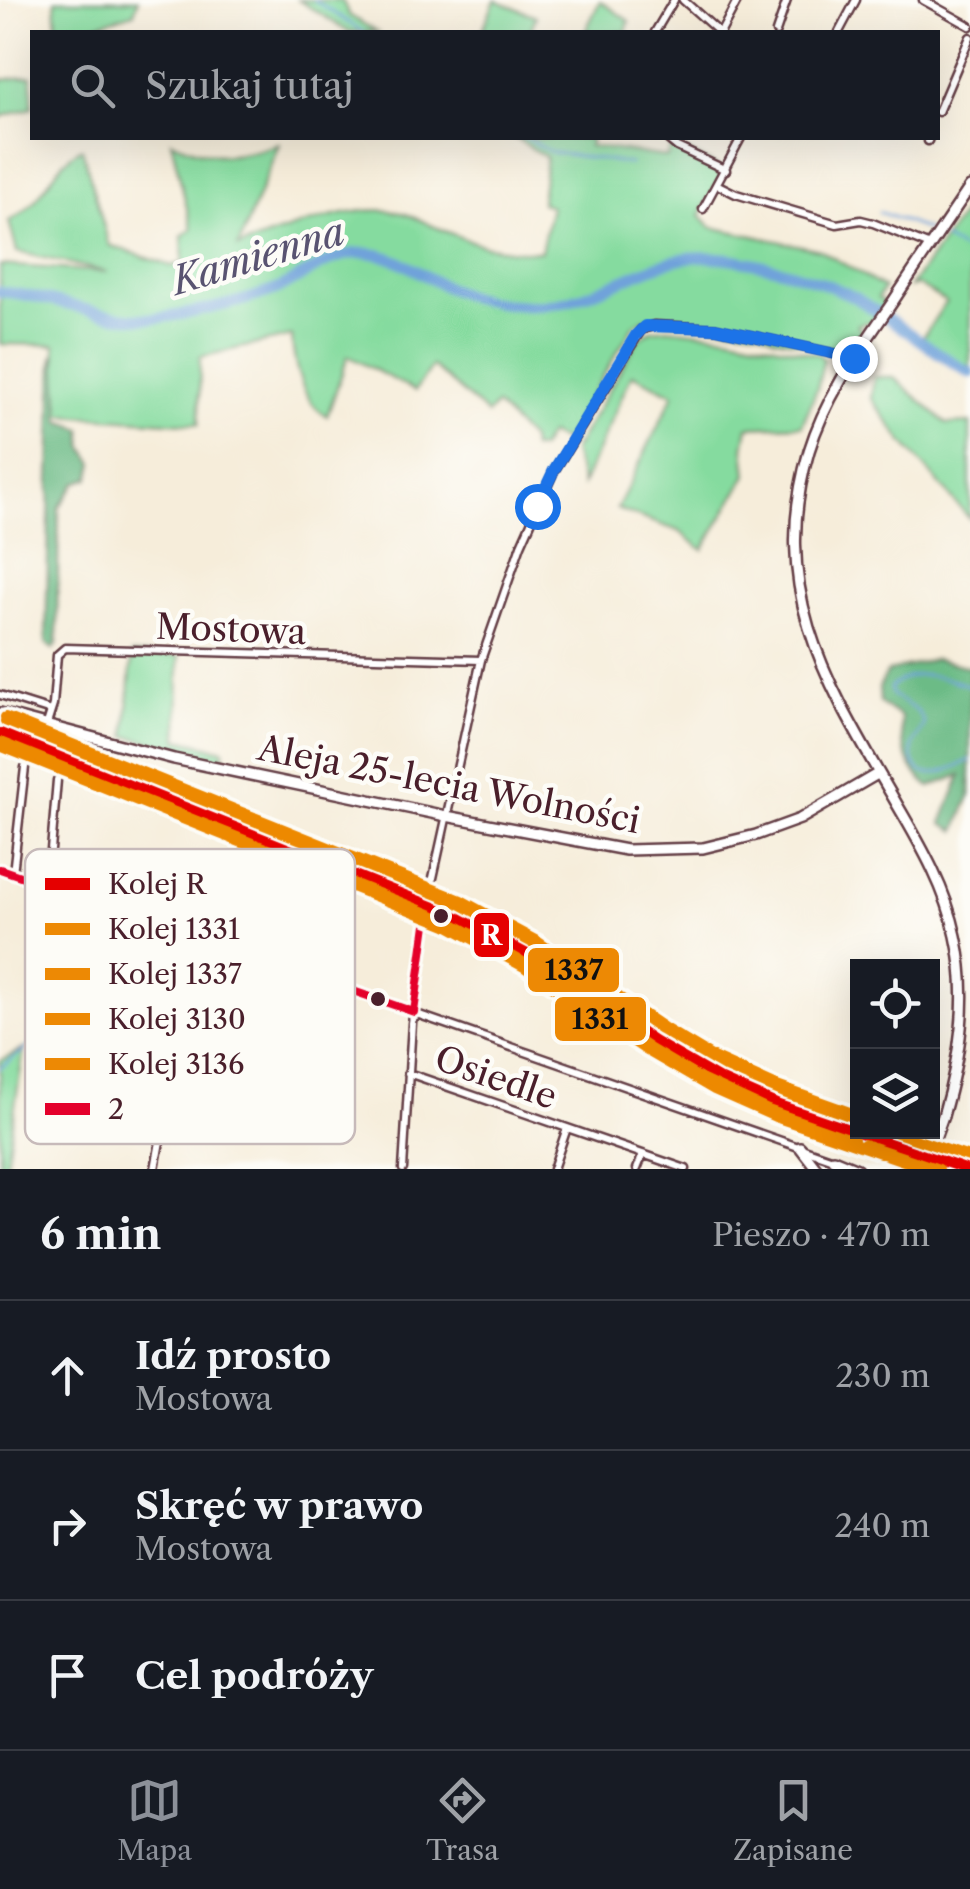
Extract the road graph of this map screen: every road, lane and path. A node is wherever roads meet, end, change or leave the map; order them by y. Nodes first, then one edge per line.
1 (674, 0) edge
2 (682, 0) edge
3 (738, 0) edge
4 (788, 0) edge
5 (856, 0) edge
6 (920, 1) edge
7 (970, 26) edge
8 (656, 30) edge
9 (718, 30) edge
10 (721, 30) edge
11 (777, 30) edge
12 (840, 30) edge
13 (970, 37) edge
14 (940, 107) edge
15 (668, 140) edge
16 (740, 140) edge
17 (726, 170) junction
18 (718, 185) junction
19 (970, 187) edge
20 (703, 209) dead end
21 (930, 246) junction
22 (854, 358) junction
23 (481, 660) junction
24 (0, 695) edge
25 (52, 711) junction
26 (0, 712) edge
27 (46, 727) junction
28 (24, 767) dead end
29 (879, 773) junction
30 (57, 780) dead end
31 (446, 816) junction
32 (51, 849) edge
33 (0, 869) edge
34 (14, 873) junction
35 (25, 877) edge
36 (433, 878) dead end
37 (355, 992) edge
38 (597, 1011) dead end
39 (414, 1012) junction
40 (408, 1073) junction
41 (567, 1128) junction
42 (159, 1144) edge
43 (800, 1148) junction
44 (642, 1154) junction
45 (832, 1164) edge
46 (154, 1169) edge
47 (404, 1169) edge
48 (553, 1169) edge
49 (638, 1169) edge
50 (686, 1169) edge
51 (820, 1169) edge
52 (857, 1169) edge
53 (924, 1169) edge

1 - 8 street
2 - 9 street
3 - 10 street
4 - 11 street
5 - 12 street
6 - 7 street
13 - 14 street
15 - 17 street
16 - 17 street
17 - 18 street
18 - 20 street
18 - 21 street
19 - 21 main road
21 - 22 main road
22 - 23 street
22 - 29 main road
23 - 25 street, Mostowa
23 - 31 street
24 - 25 street
25 - 27 street, Mostowa
26 - 27 main road, Aleja 25-lecia Wolności
27 - 31 main road, Aleja 25-lecia Wolności
28 - 34 street
29 - 31 main road, Aleja 25-lecia Wolności
29 - 53 main road, bridge
30 - 32 street
31 - 36 street
33 - 34 street
34 - 35 street
37 - 39 street
38 - 39 street
39 - 40 street
39 - 43 street
40 - 41 street, Osiedle
40 - 47 street
41 - 44 street, Osiedle
41 - 48 street, Osiedle
42 - 46 street
43 - 45 street
43 - 51 main road
44 - 49 street
44 - 50 street, Osiedle
45 - 51 main road
45 - 52 main road

